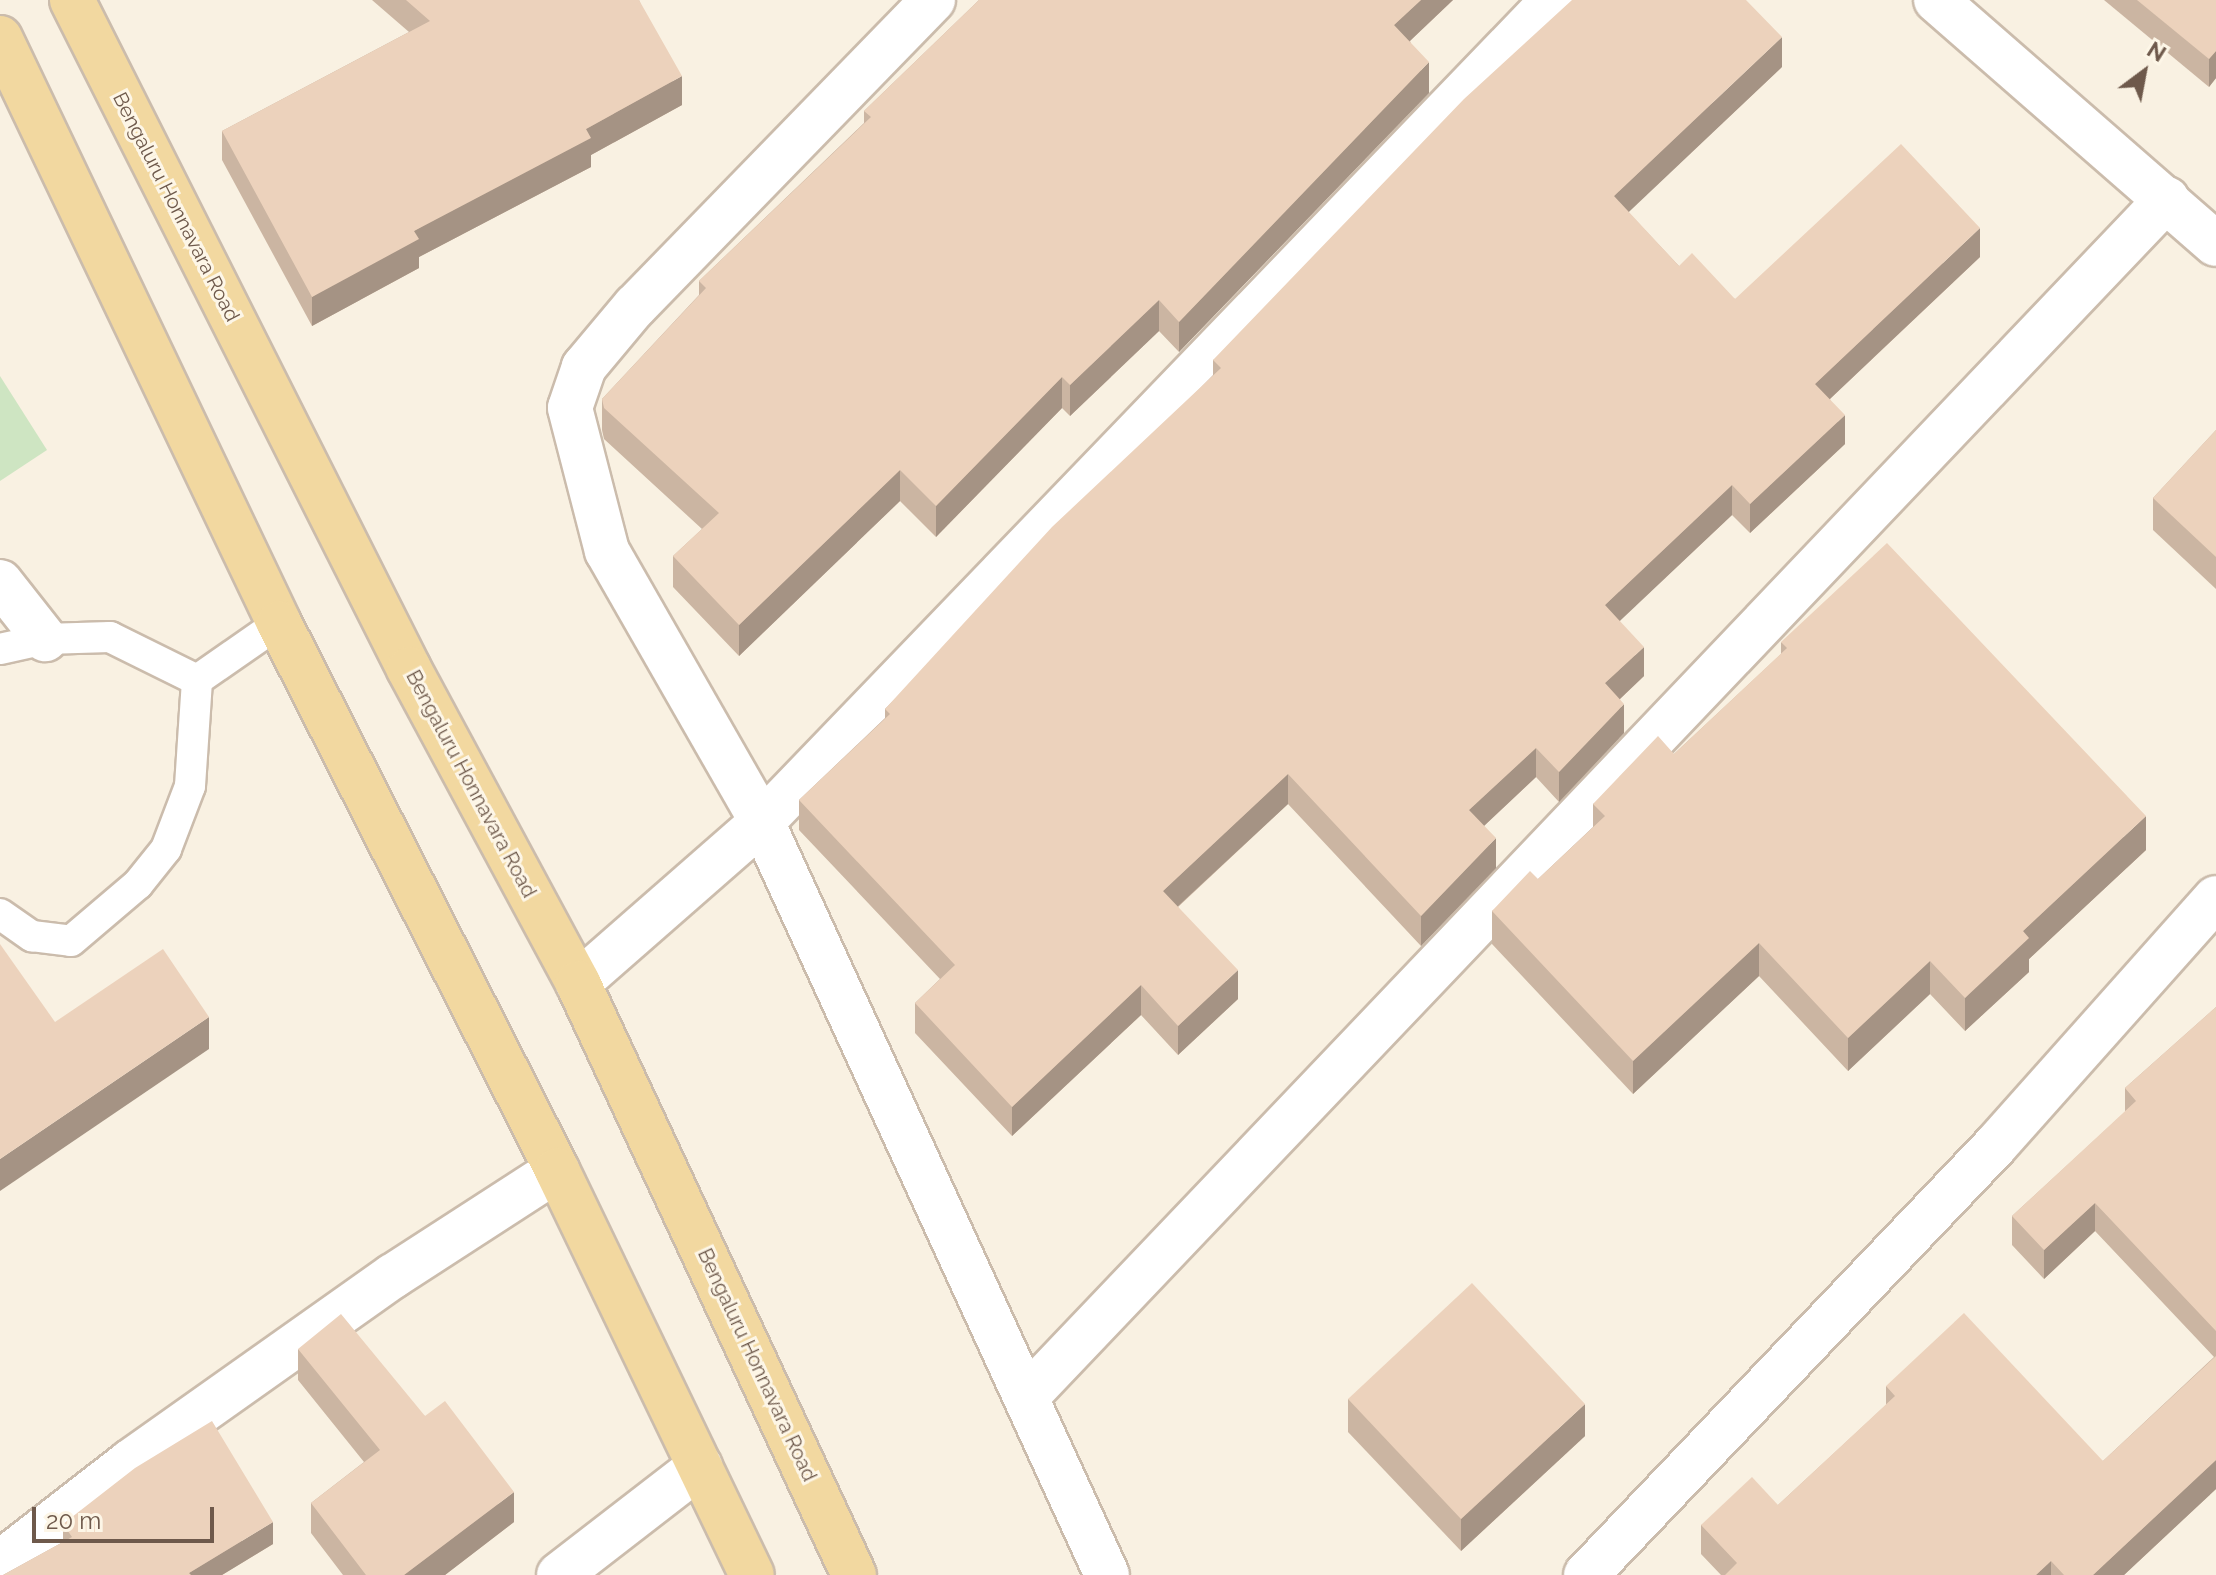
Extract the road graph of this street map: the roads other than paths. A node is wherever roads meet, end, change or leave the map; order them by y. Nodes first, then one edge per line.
1 (933, 0) edge
2 (1553, 0) edge
3 (1936, 0) edge
4 (83, 4) edge
5 (0, 38) edge
6 (2167, 199) junction
7 (2216, 244) edge
8 (0, 582) edge
9 (279, 623) junction
10 (45, 639) junction
11 (0, 649) edge
12 (197, 680) junction
13 (762, 822) junction
14 (2216, 898) edge
15 (0, 914) edge
16 (578, 983) junction
17 (557, 1170) junction
18 (1027, 1396) junction
19 (700, 1466) junction
20 (0, 1563) edge
21 (559, 1575) edge
22 (752, 1575) edge
23 (854, 1575) edge
24 (1107, 1575) edge
25 (1586, 1575) edge

1 - 13 street
2 - 13 street
3 - 6 street
4 - 16 main road, Bengaluru Honnavara Road
5 - 9 main road
6 - 7 street
6 - 18 street
8 - 10 street
9 - 12 lane
9 - 17 main road
10 - 11 lane
10 - 12 lane
12 - 15 lane
13 - 16 street
13 - 18 street
14 - 25 street
16 - 23 main road, Bengaluru Honnavara Road
17 - 19 main road
17 - 20 street
18 - 24 street
19 - 21 street
19 - 22 main road

